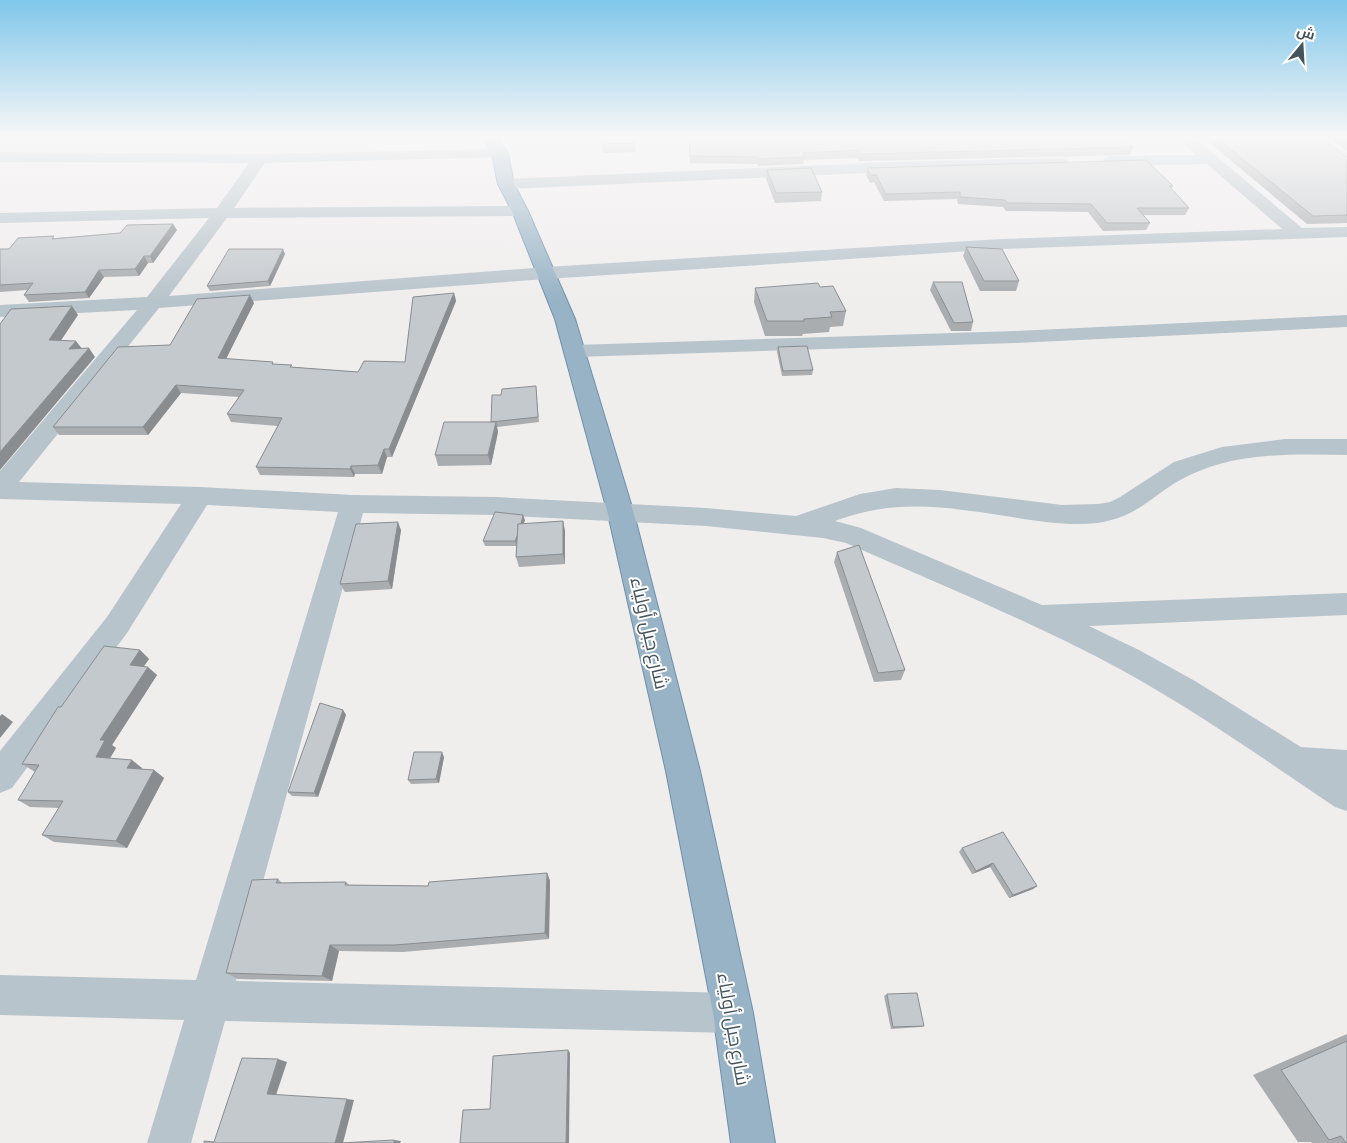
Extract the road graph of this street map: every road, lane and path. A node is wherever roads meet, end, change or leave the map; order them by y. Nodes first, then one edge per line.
1 (237, 192) edge
2 (510, 192) edge
3 (1249, 192) edge
4 (520, 211) junction
5 (223, 213) junction
6 (0, 218) edge
7 (1347, 232) edge
8 (1298, 234) junction
9 (546, 273) junction
10 (153, 303) junction
11 (0, 311) edge
12 (1347, 321) edge
13 (575, 351) junction
14 (1347, 447) edge
15 (0, 489) edge
16 (200, 496) junction
17 (353, 504) junction
18 (621, 514) junction
19 (796, 526) junction
20 (1347, 604) edge
21 (1043, 616) junction
22 (1297, 762) junction
23 (1347, 766) edge
24 (0, 777) edge
25 (1347, 795) edge
26 (0, 995) edge
27 (210, 1000) junction
28 (733, 1013) junction
29 (169, 1143) edge
30 (753, 1143) edge

1 - 5 street
2 - 4 highway, شارع جبل أولياء
3 - 8 street
4 - 5 street
4 - 9 highway, شارع جبل أولياء
5 - 6 street
5 - 10 street
7 - 8 street
8 - 9 street
9 - 10 street
9 - 13 highway, شارع جبل أولياء
10 - 11 street
10 - 15 street
12 - 13 street
13 - 18 highway, شارع جبل أولياء
14 - 19 street
15 - 16 street
16 - 17 street
16 - 24 street
17 - 18 street
17 - 27 street
18 - 19 street
18 - 28 highway, شارع جبل أولياء
19 - 21 street
20 - 21 street
21 - 22 street
22 - 23 street
22 - 25 street
26 - 27 street
27 - 28 street
27 - 29 street
28 - 30 highway, شارع جبل أولياء

